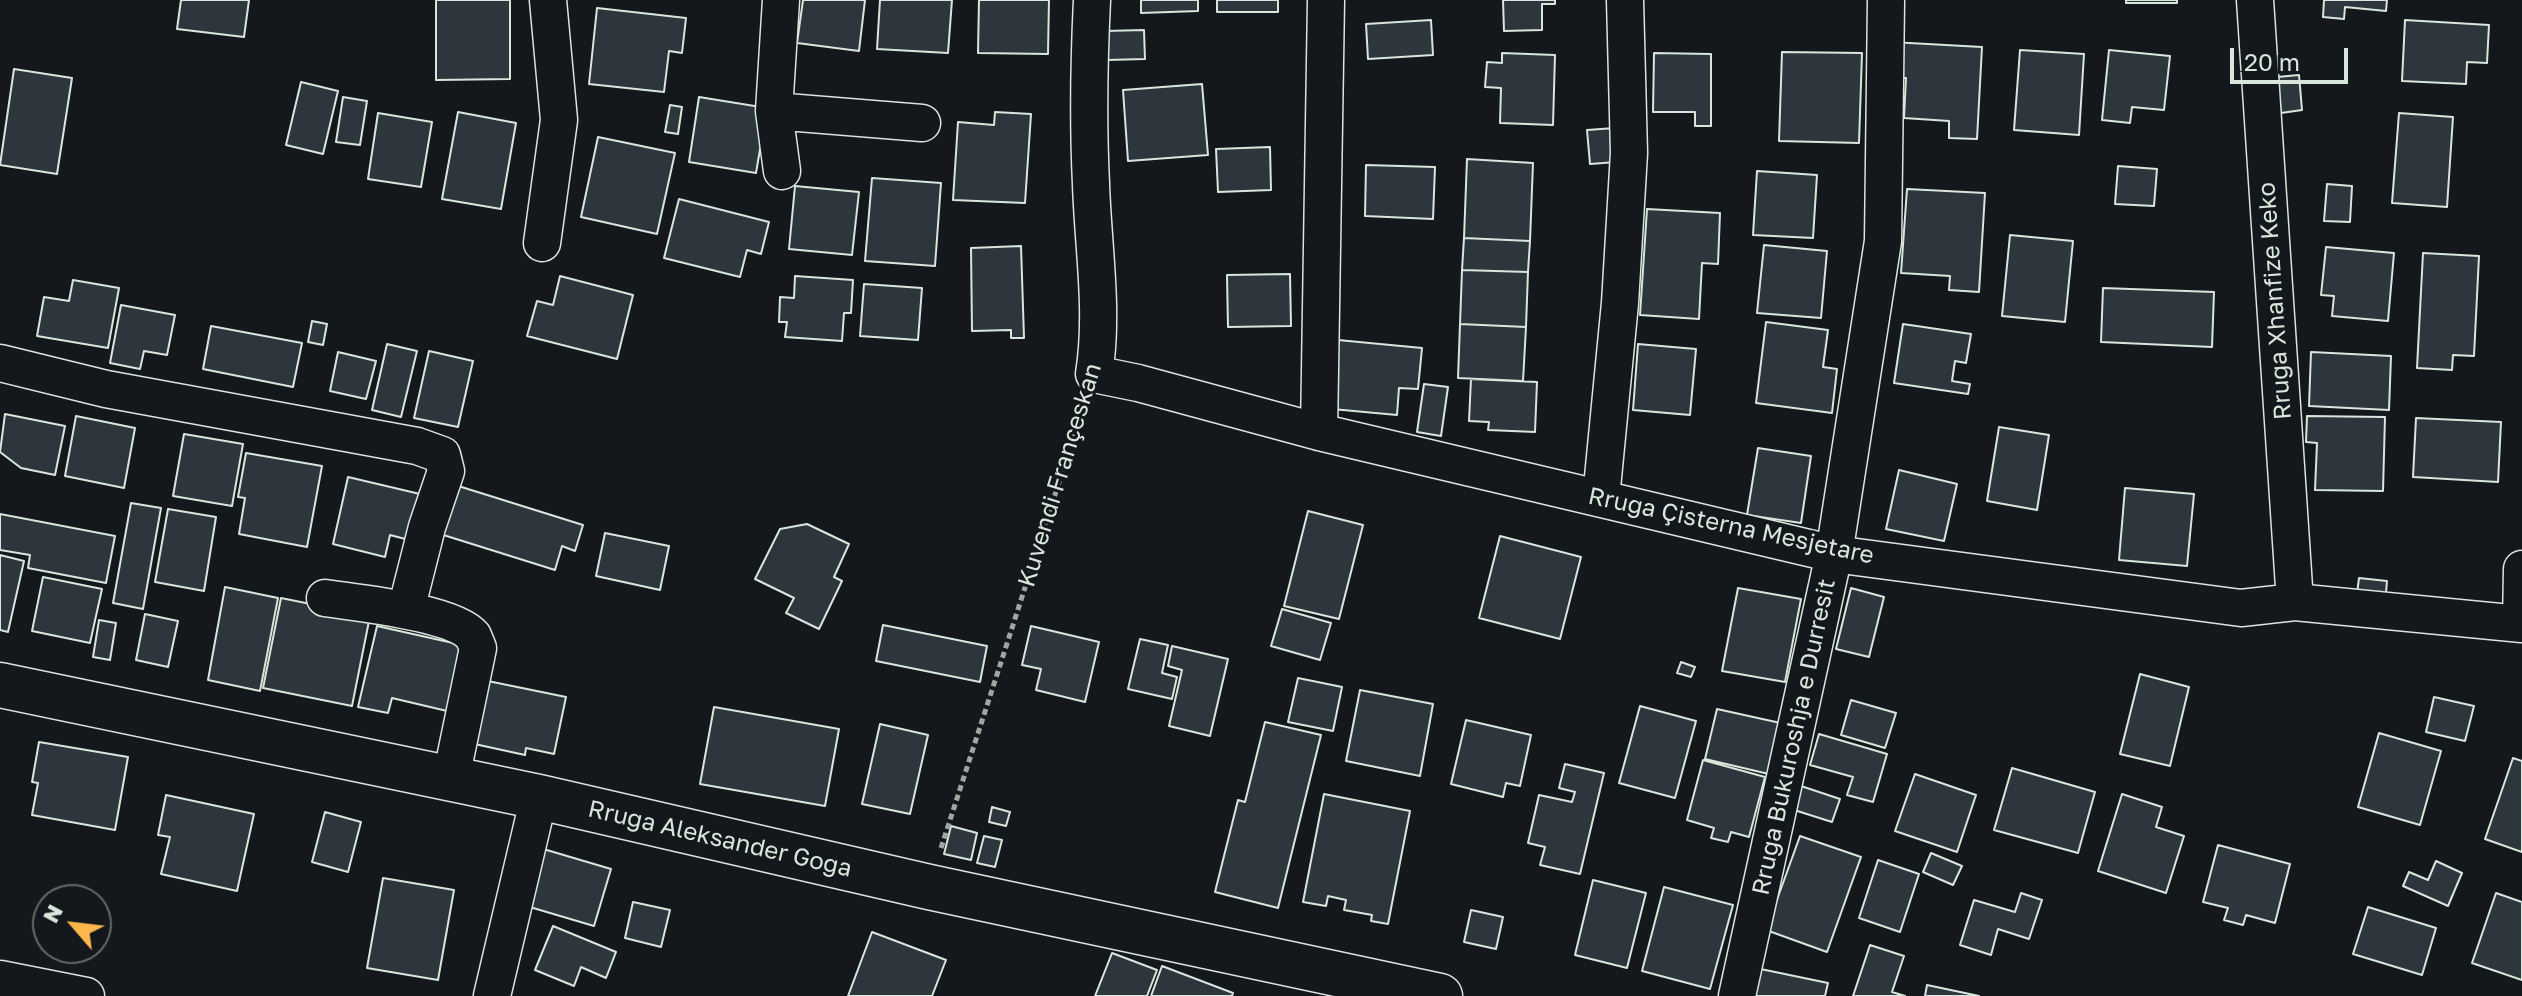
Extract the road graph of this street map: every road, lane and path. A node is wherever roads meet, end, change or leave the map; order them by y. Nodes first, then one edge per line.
1 (548, 0) edge
2 (781, 0) edge
3 (1092, 0) edge
4 (1326, 0) edge
5 (1625, 0) edge
6 (1886, 0) edge
7 (2255, 0) edge
8 (774, 111) junction
9 (922, 123) dead end
10 (782, 171) dead end
11 (542, 243) dead end
12 (0, 363) edge
13 (1094, 374) junction
14 (1319, 432) junction
15 (1601, 498) junction
16 (1834, 554) junction
17 (2522, 569) edge
18 (325, 598) dead end
19 (2295, 602) junction
20 (406, 610) junction
21 (2522, 624) edge
22 (0, 685) edge
23 (451, 778) junction
24 (539, 797) junction
25 (929, 887) junction
26 (0, 979) edge
27 (86, 996) edge
28 (492, 996) edge
29 (1440, 996) edge
30 (1737, 996) edge

1 - 11 street
2 - 8 street
3 - 13 street, Kuvendi Françeskan
4 - 14 street
5 - 15 street
6 - 16 street, Rruga Bukuroshja e Durresit
7 - 19 street, Rruga Xhanfize Keko
8 - 9 street
8 - 10 street
12 - 20 street
13 - 14 street, Rruga Çisterna Mesjetare
13 - 25 path, Kuvendi Françeskan
14 - 15 street, Rruga Çisterna Mesjetare
15 - 16 street, Rruga Çisterna Mesjetare
16 - 19 street, Rruga Çisterna Mesjetare
16 - 30 street, Rruga Bukuroshja e Durresit
17 - 21 street
18 - 20 street
19 - 21 street, Rruga Çisterna Mesjetare
20 - 23 street
22 - 23 main road, Rruga Aleksander Goga
23 - 24 main road, Rruga Aleksander Goga
24 - 25 main road, Rruga Aleksander Goga
24 - 28 street
25 - 29 main road, Rruga Aleksander Goga
26 - 27 street

